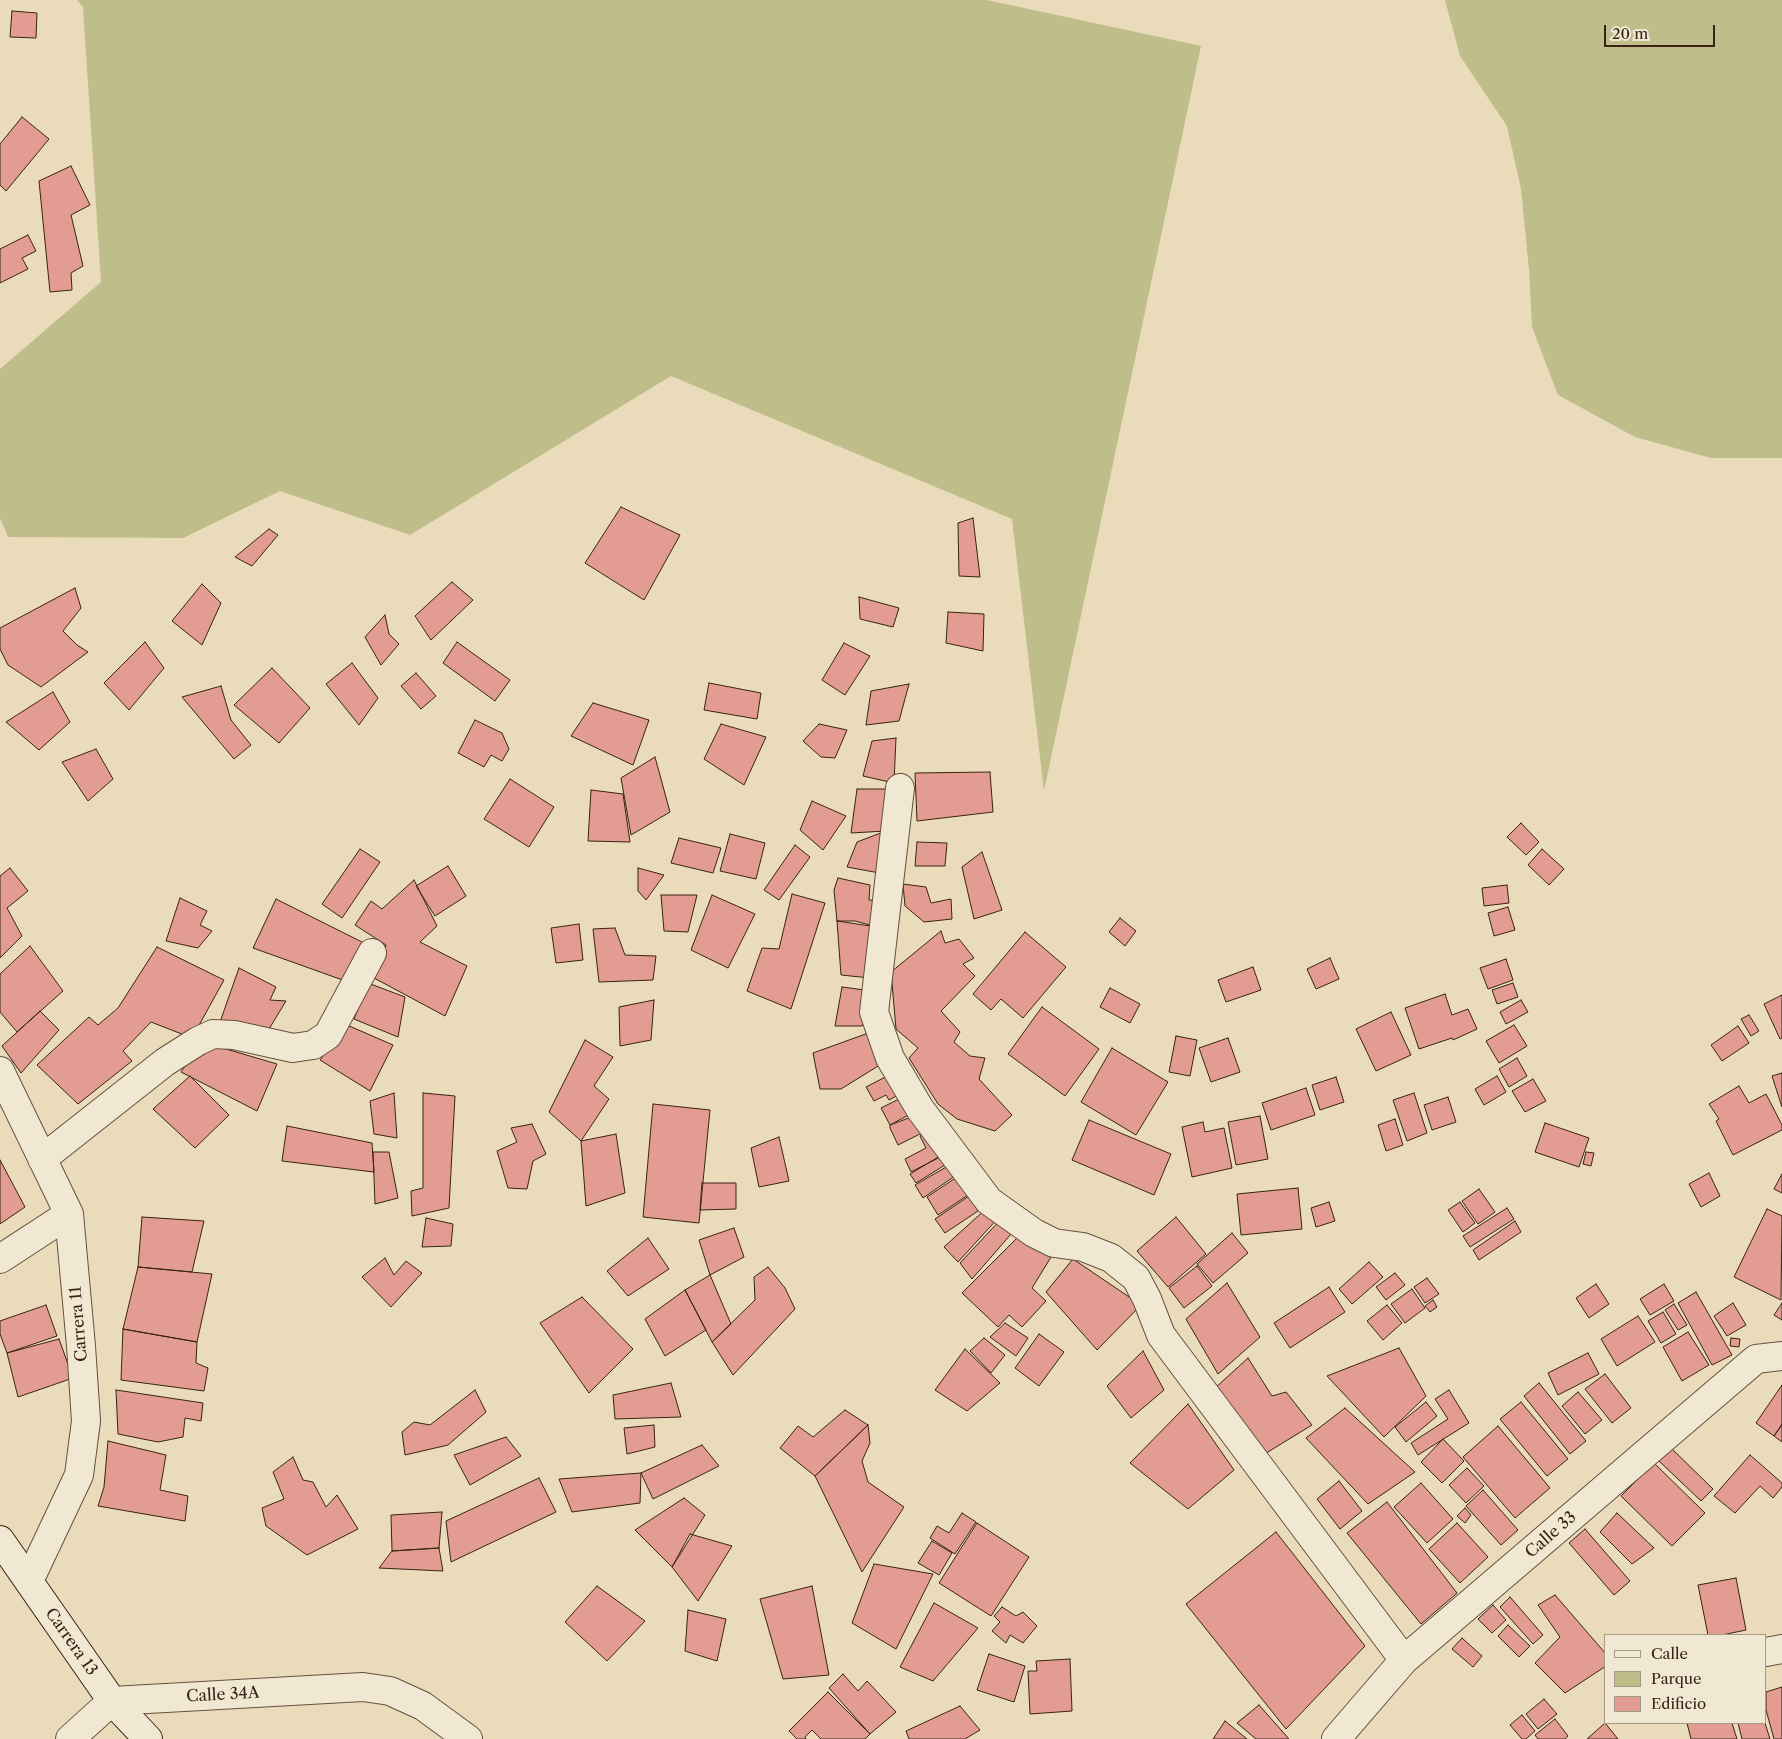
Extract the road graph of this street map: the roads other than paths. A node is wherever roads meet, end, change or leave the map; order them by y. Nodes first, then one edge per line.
1 (900, 788) dead end
2 (372, 953) dead end
3 (0, 1071) edge
4 (42, 1158) junction
5 (69, 1214) junction
6 (0, 1259) edge
7 (1782, 1356) edge
8 (0, 1540) edge
9 (29, 1581) junction
10 (1782, 1649) edge
11 (1767, 1652) edge
12 (1404, 1660) junction
13 (112, 1701) junction
14 (1345, 1735) edge
15 (70, 1739) edge
16 (148, 1739) edge
17 (468, 1739) edge

1 - 12 street
2 - 4 street
3 - 4 street, Carrera 11
4 - 5 street, Carrera 11
5 - 6 street
5 - 9 street, Carrera 11
7 - 12 street, Calle 33
8 - 9 street, Carrera 13
9 - 13 street, Carrera 13
10 - 11 street
12 - 14 street, Calle 33
13 - 15 street
13 - 16 street, Carrera 13
13 - 17 street, Calle 34A

